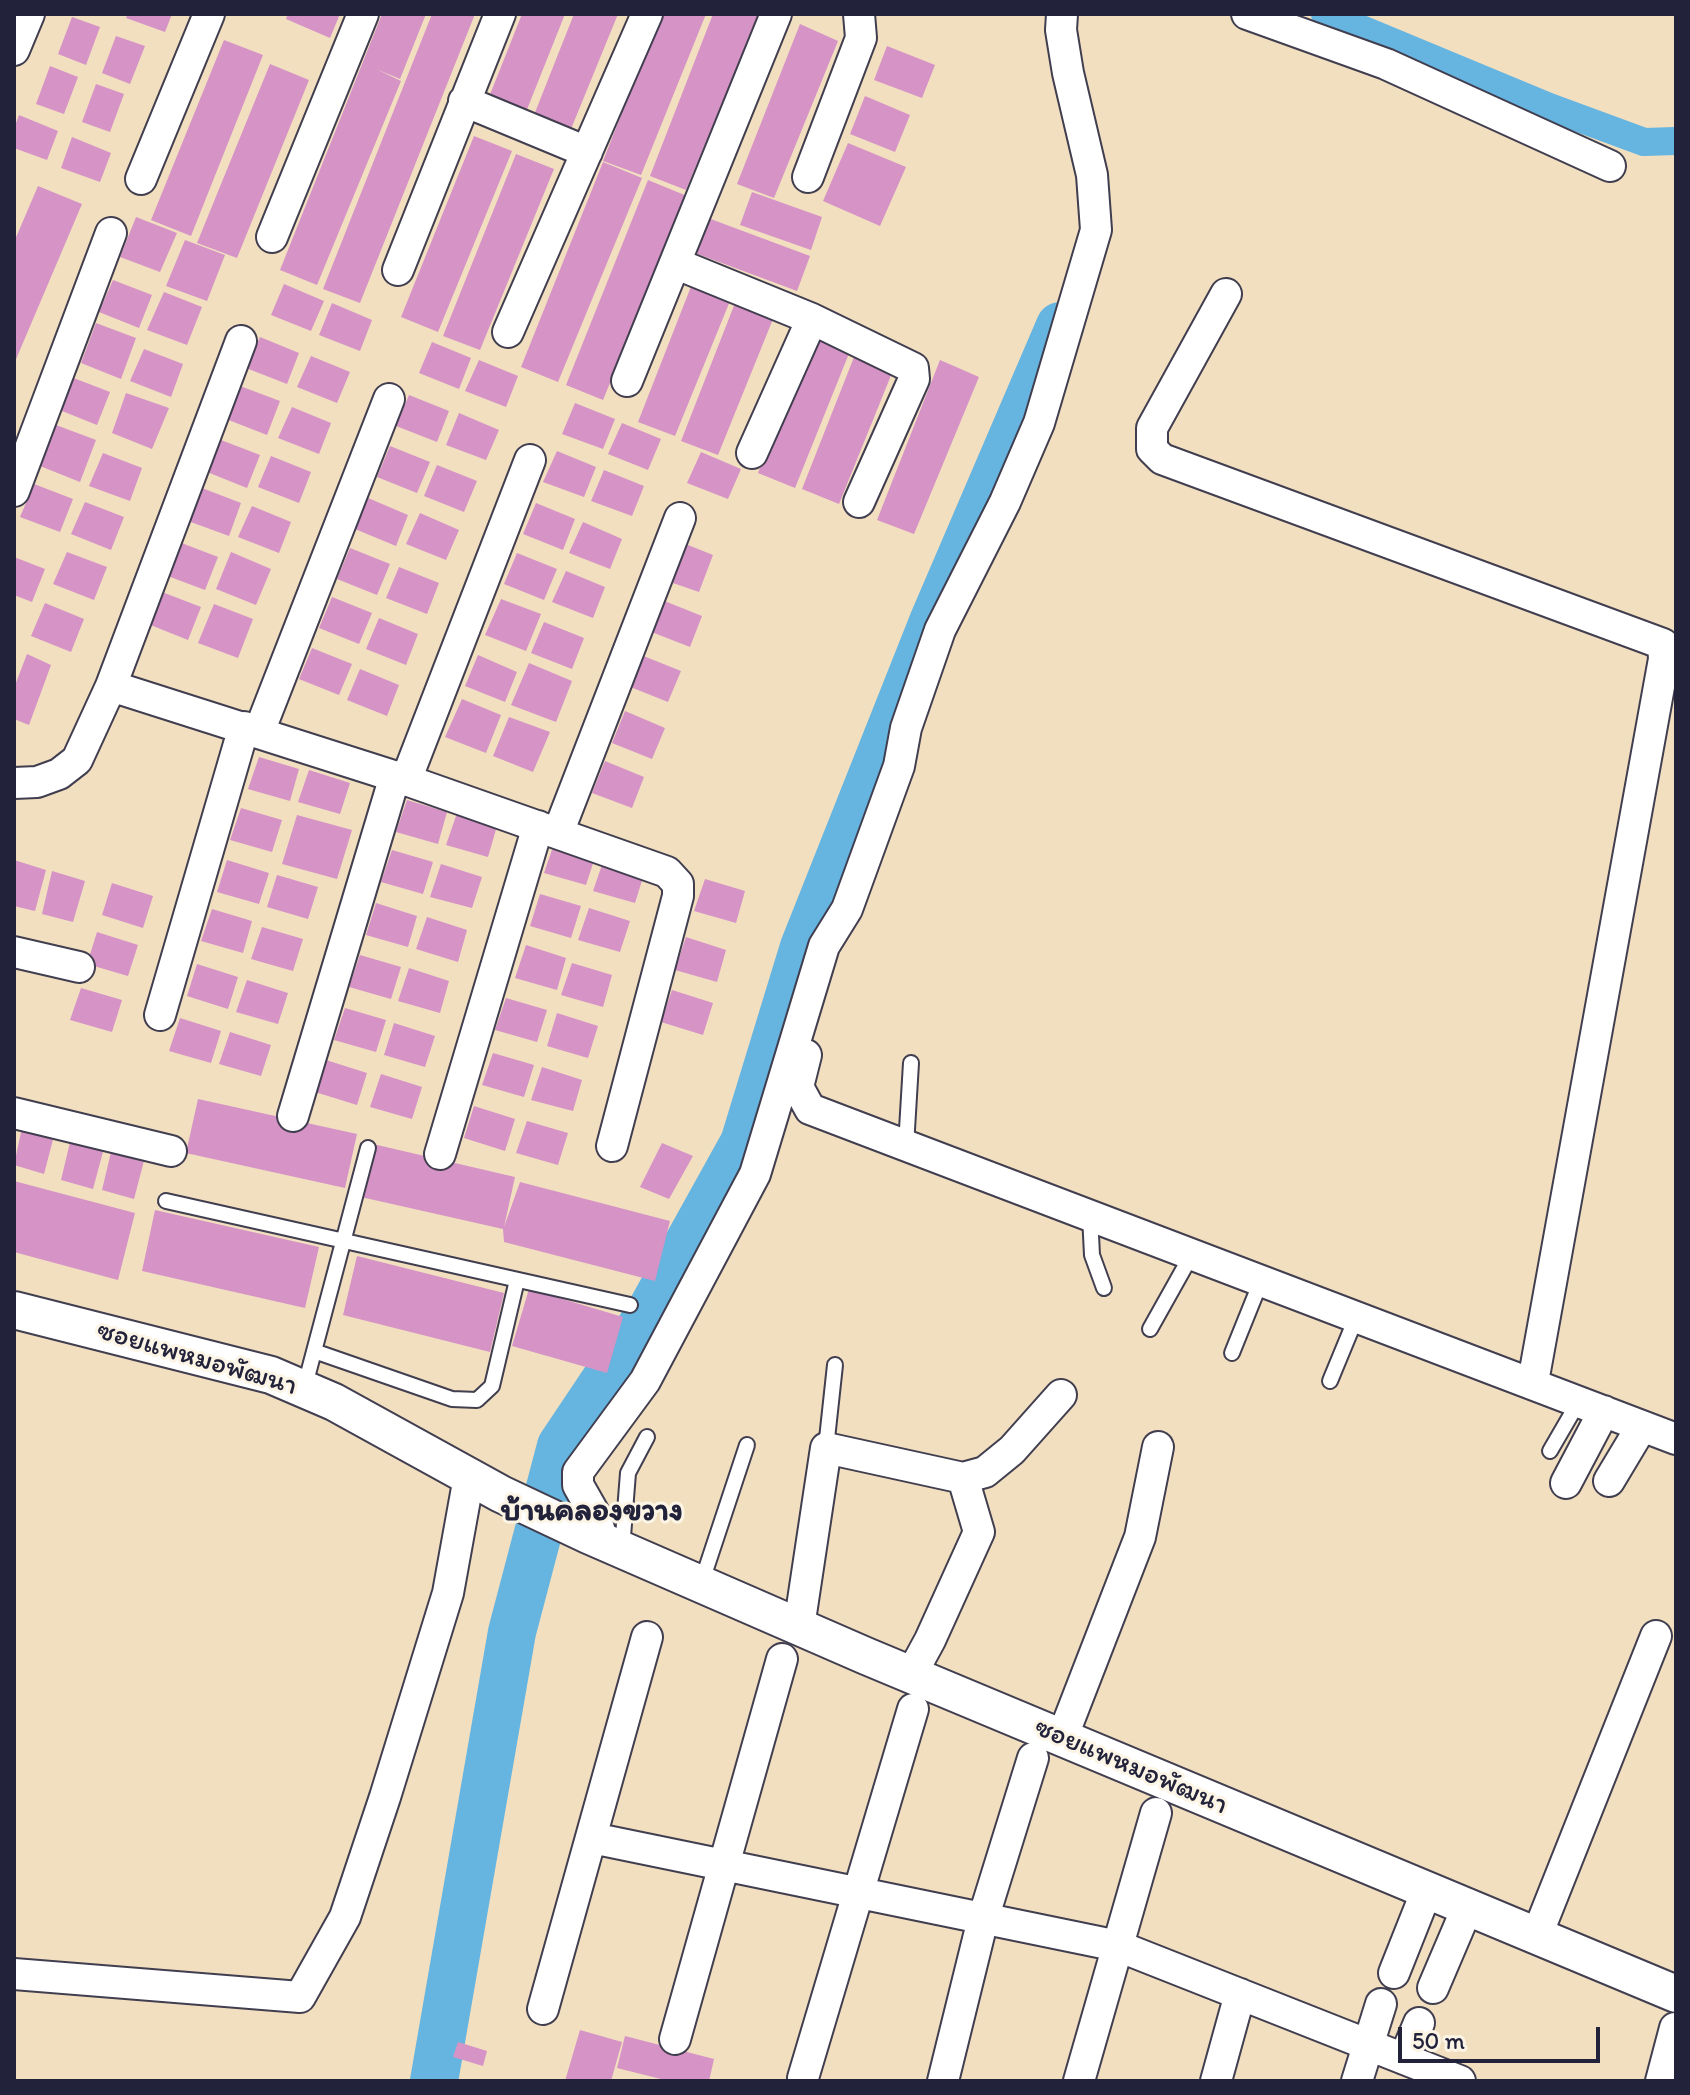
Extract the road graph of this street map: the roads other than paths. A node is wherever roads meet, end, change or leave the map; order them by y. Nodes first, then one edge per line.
1 (29, 14) edge
2 (209, 14) edge
3 (363, 14) edge
4 (500, 14) edge
5 (647, 14) edge
6 (776, 14) edge
7 (859, 14) edge
8 (1062, 14) edge
9 (1247, 14) edge
10 (14, 50) edge
11 (464, 101) junction
12 (587, 152) junction
13 (1610, 166) dead end
14 (808, 177) dead end
15 (141, 179) dead end
16 (111, 233) dead end
17 (272, 237) dead end
18 (677, 264) junction
19 (398, 270) dead end
20 (1226, 294) dead end
21 (812, 319) junction
22 (508, 332) dead end
23 (241, 341) dead end
24 (627, 381) dead end
25 (389, 399) dead end
26 (752, 453) dead end
27 (530, 460) dead end
28 (14, 491) edge
29 (859, 502) dead end
30 (680, 518) dead end
31 (111, 686) junction
32 (252, 730) junction
33 (400, 778) junction
34 (14, 783) edge
35 (548, 830) junction
36 (868, 845) junction
37 (14, 952) edge
38 (79, 967) dead end
39 (160, 1015) dead end
40 (911, 1063) dead end
41 (14, 1113) edge
42 (293, 1116) dead end
43 (612, 1146) dead end
44 (906, 1146) junction
45 (368, 1148) dead end
46 (171, 1151) dead end
47 (440, 1154) dead end
48 (166, 1201) dead end
49 (1090, 1214) junction
50 (344, 1243) junction
51 (1192, 1254) junction
52 (517, 1280) junction
53 (1261, 1281) junction
54 (1104, 1288) dead end
55 (630, 1305) dead end
56 (14, 1310) edge
57 (1356, 1318) junction
58 (1150, 1329) dead end
59 (314, 1351) junction
60 (1232, 1353) dead end
61 (835, 1365) dead end
62 (1330, 1381) dead end
63 (1533, 1382) junction
64 (304, 1389) junction
65 (1061, 1395) dead end
66 (1592, 1406) junction
67 (1642, 1426) junction
68 (647, 1437) dead end
69 (1676, 1439) edge
70 (747, 1445) dead end
71 (1158, 1447) dead end
72 (826, 1448) junction
73 (1550, 1451) dead end
74 (469, 1477) junction
75 (963, 1478) junction
76 (1609, 1481) dead end
77 (1566, 1483) dead end
78 (604, 1542) junction
79 (701, 1584) junction
80 (799, 1627) junction
81 (1656, 1636) dead end
82 (647, 1637) dead end
83 (782, 1659) dead end
84 (912, 1692) junction
85 (1062, 1738) junction
86 (1033, 1758) dead end
87 (1156, 1813) dead end
88 (592, 1838) junction
89 (725, 1865) junction
90 (1427, 1890) junction
91 (857, 1893) junction
92 (1468, 1906) junction
93 (983, 1919) junction
94 (1537, 1935) junction
95 (1118, 1946) junction
96 (1394, 1973) dead end
97 (14, 1974) edge
98 (1433, 1988) dead end
99 (1240, 1994) junction
100 (1674, 1997) edge
101 (1381, 2004) dead end
102 (543, 2009) dead end
103 (1419, 2023) dead end
104 (675, 2039) dead end
105 (1367, 2044) junction
106 (1404, 2059) junction
107 (803, 2078) dead end
108 (943, 2081) edge
109 (1079, 2081) edge
110 (1216, 2081) edge
111 (1357, 2081) edge
112 (1460, 2081) edge
113 (1661, 2081) edge

1 - 10 street
2 - 15 street
3 - 17 street
4 - 11 street
5 - 12 street
6 - 18 street
7 - 14 street
8 - 36 street
9 - 13 street
11 - 12 street
11 - 19 street
12 - 22 street
16 - 28 street
18 - 21 street
18 - 24 street
20 - 63 street
21 - 26 street
21 - 29 street
23 - 31 street
25 - 32 street
27 - 33 street
30 - 35 street
31 - 32 street
31 - 34 street
32 - 33 street
32 - 39 street
33 - 35 street
33 - 42 street
35 - 43 street
35 - 47 street
36 - 44 street
36 - 78 street
37 - 38 street
40 - 44 lane
41 - 46 street
44 - 49 street
45 - 50 lane
48 - 50 lane
49 - 51 street
49 - 54 lane
50 - 52 lane
50 - 59 lane
51 - 53 street
51 - 58 lane
52 - 55 lane
52 - 59 lane
53 - 57 street
53 - 60 lane
56 - 64 street, ซอยแพหมอพัฒนา
57 - 62 lane
57 - 63 street
59 - 64 lane
61 - 72 lane
63 - 66 street
64 - 74 street, ซอยแพหมอพัฒนา
65 - 75 street
66 - 67 street
66 - 73 lane
66 - 77 street
67 - 69 street
67 - 76 street
68 - 78 lane
70 - 79 lane
71 - 85 street
72 - 75 street
72 - 80 street
74 - 78 street, ซอยแพหมอพัฒนา
74 - 97 street
75 - 84 street
78 - 79 street, ซอยแพหมอพัฒนา
79 - 80 street, ซอยแพหมอพัฒนา
80 - 84 street, ซอยแพหมอพัฒนา
81 - 94 street
82 - 88 street
83 - 89 street
84 - 85 street, ซอยแพหมอพัฒนา
84 - 91 street
85 - 90 street, ซอยแพหมอพัฒนา
86 - 93 street
87 - 95 street
88 - 89 street
88 - 102 street
89 - 91 street
89 - 104 street
90 - 92 street, ซอยแพหมอพัฒนา
90 - 96 street
91 - 93 street
91 - 107 street
92 - 94 street, ซอยแพหมอพัฒนา
92 - 98 street
93 - 95 street
93 - 108 street
94 - 100 street, ซอยแพหมอพัฒนา
95 - 99 street
95 - 109 street
99 - 105 street
99 - 110 street
100 - 113 street
101 - 105 street
103 - 106 street
105 - 106 street
105 - 111 street
106 - 112 street

